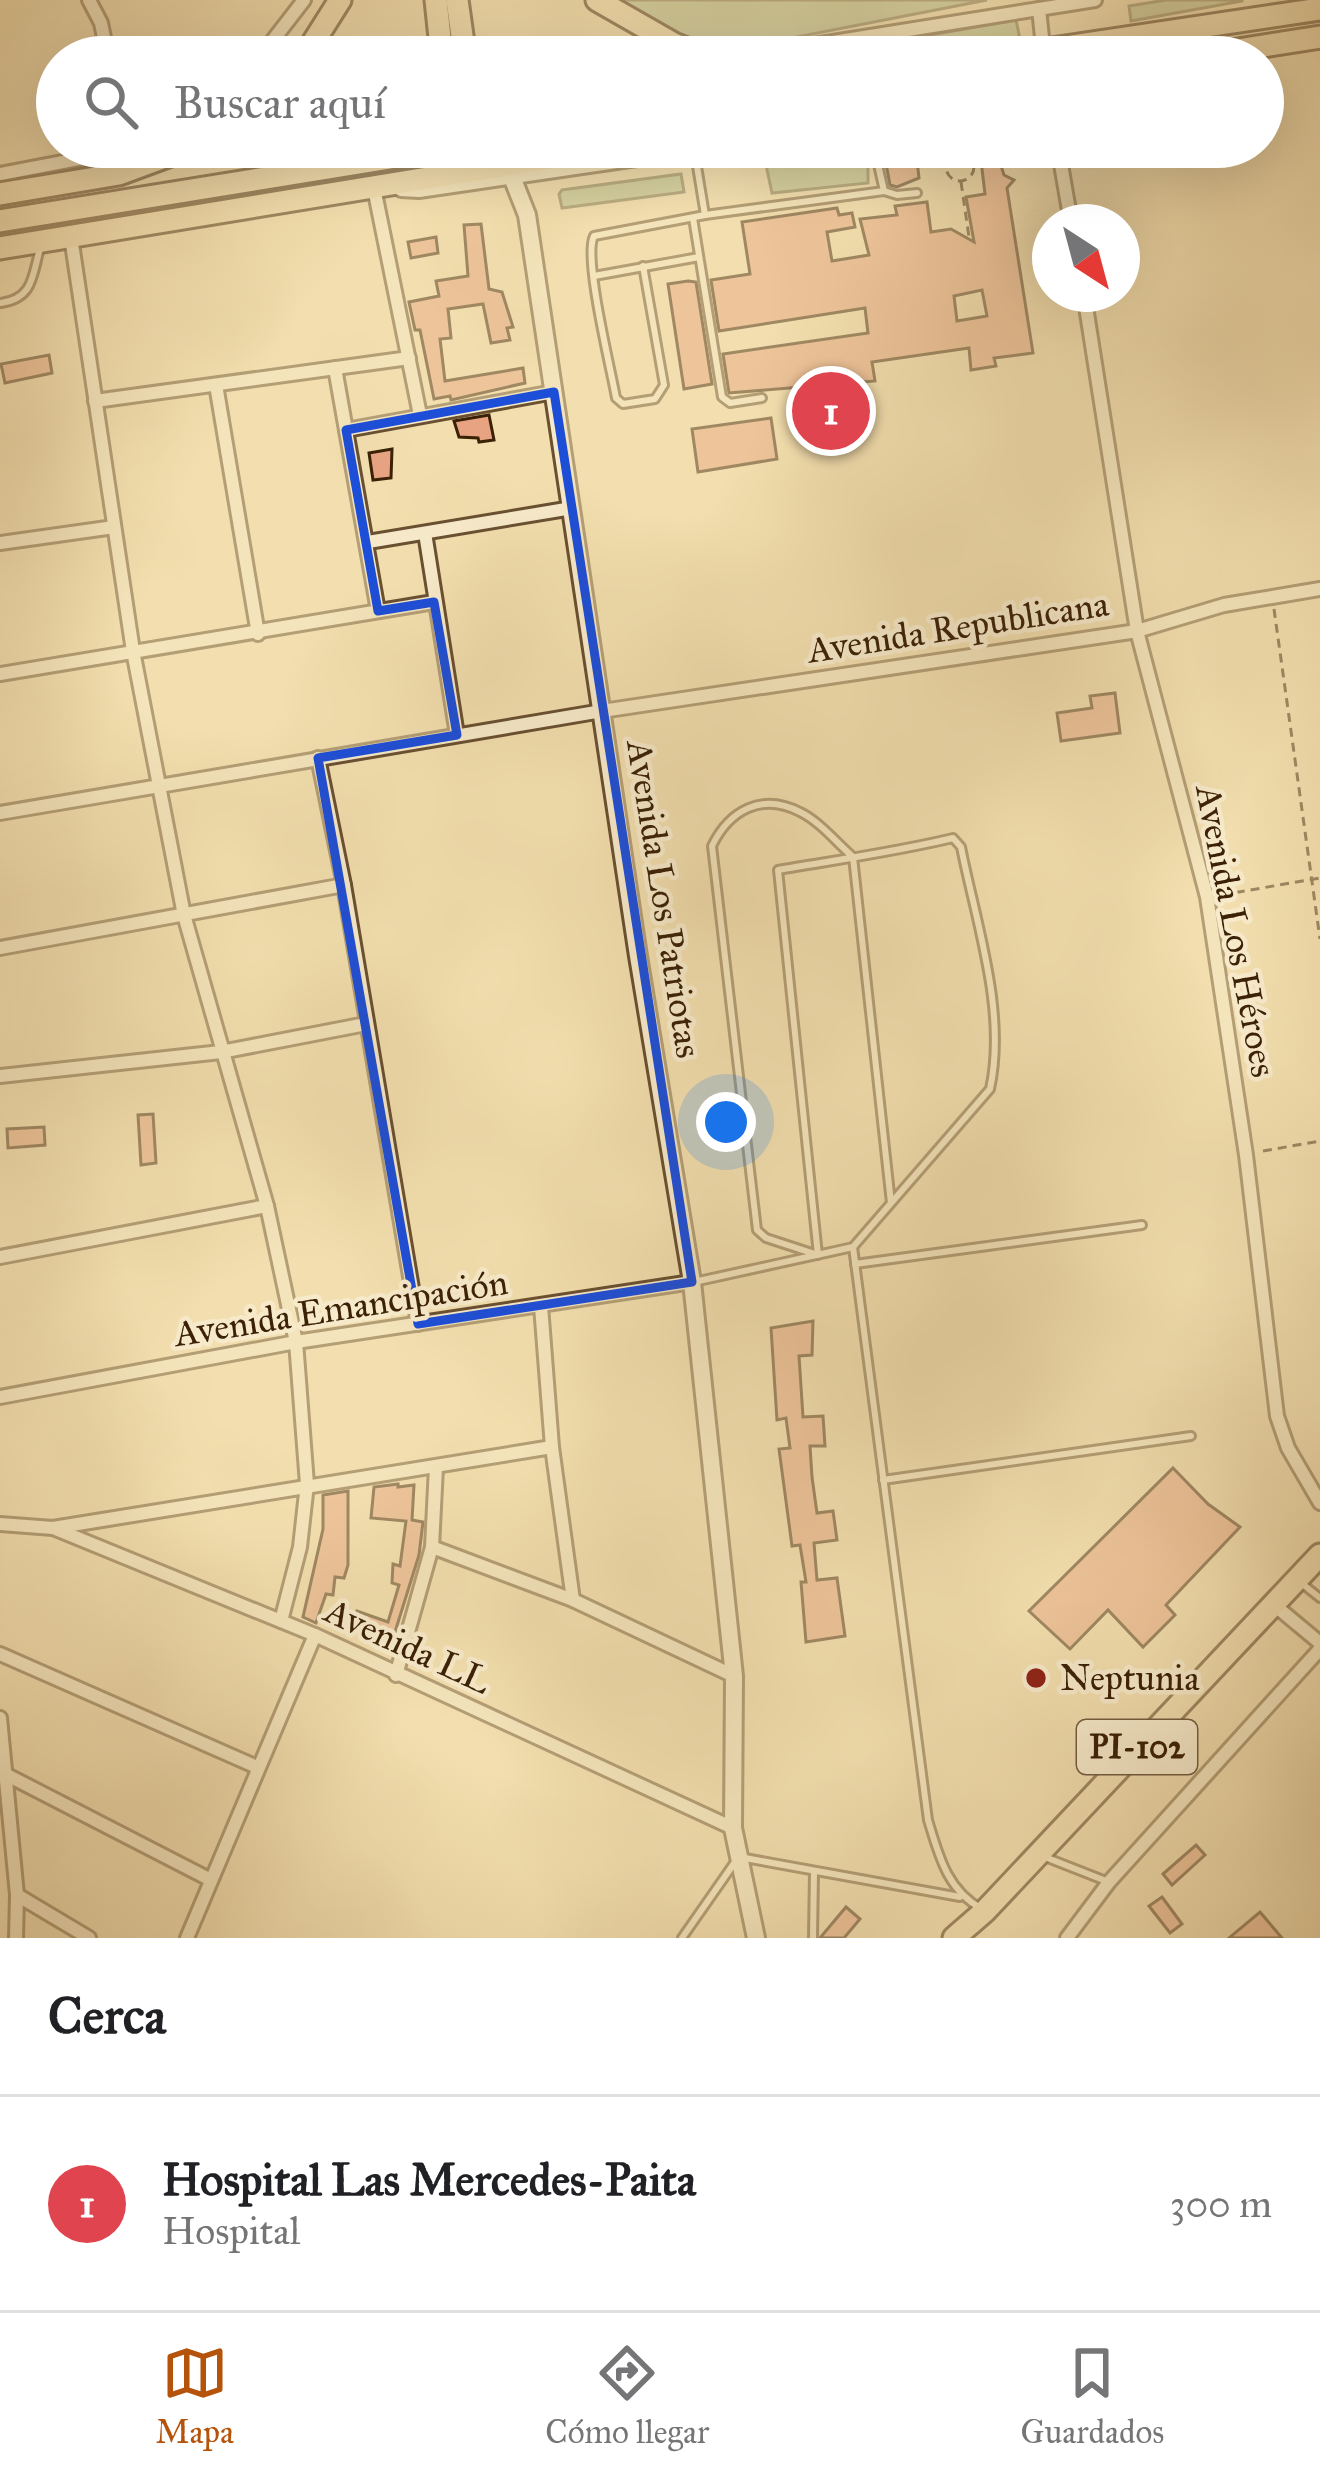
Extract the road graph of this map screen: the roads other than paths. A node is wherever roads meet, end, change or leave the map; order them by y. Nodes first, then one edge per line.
1 (89, 0) edge
2 (304, 0) edge
3 (340, 0) edge
4 (436, 0) edge
5 (457, 0) edge
6 (597, 0) edge
7 (1095, 0) edge
8 (1263, 8) edge
9 (1039, 9) junction
10 (1320, 9) edge
11 (104, 36) edge
12 (276, 36) edge
13 (317, 36) edge
14 (440, 36) edge
15 (462, 36) edge
16 (660, 36) edge
17 (870, 36) edge
18 (1042, 36) edge
19 (1127, 36) edge
20 (1320, 37) edge
21 (1292, 41) junction
22 (1284, 42) edge
23 (1284, 44) edge
24 (36, 167) edge
25 (135, 168) edge
26 (311, 168) edge
27 (472, 168) edge
28 (474, 168) edge
29 (498, 168) edge
30 (698, 168) edge
31 (879, 168) edge
32 (1062, 168) edge
33 (0, 174) edge
34 (374, 188) junction
35 (884, 190) junction
36 (916, 193) dead end
37 (0, 194) edge
38 (1068, 204) edge
39 (705, 215) junction
40 (693, 217) junction
41 (0, 221) edge
42 (71, 238) junction
43 (42, 242) junction
44 (0, 248) edge
45 (699, 257) junction
46 (643, 266) junction
47 (594, 276) junction
48 (1, 303) edge
49 (1087, 312) edge
50 (409, 358) junction
51 (335, 368) junction
52 (216, 385) junction
53 (554, 392) junction
54 (762, 398) dead end
55 (95, 401) junction
56 (420, 415) junction
57 (346, 430) junction
58 (572, 508) junction
59 (114, 527) junction
60 (425, 533) junction
61 (368, 542) junction
62 (0, 544) edge
63 (1320, 589) edge
64 (434, 602) junction
65 (378, 611) junction
66 (1137, 631) junction
67 (258, 634) junction
68 (133, 651) junction
69 (0, 674) edge
70 (602, 711) junction
71 (457, 735) junction
72 (318, 758) junction
73 (159, 787) junction
74 (0, 813) edge
75 (854, 857) junction
76 (344, 885) junction
77 (184, 915) junction
78 (0, 948) edge
79 (366, 1024) junction
80 (221, 1052) junction
81 (0, 1076) edge
82 (891, 1203) junction
83 (267, 1206) junction
84 (1142, 1225) dead end
85 (853, 1247) junction
86 (818, 1255) junction
87 (0, 1257) edge
88 (855, 1264) junction
89 (692, 1282) junction
90 (542, 1306) junction
91 (418, 1324) junction
92 (296, 1342) junction
93 (0, 1397) edge
94 (1191, 1436) dead end
95 (552, 1447) junction
96 (436, 1468) junction
97 (883, 1480) junction
98 (307, 1484) junction
99 (1320, 1503) edge
100 (0, 1524) edge
101 (53, 1528) junction
102 (432, 1547) junction
103 (1320, 1555) edge
104 (1296, 1579) junction
105 (1320, 1598) edge
106 (573, 1600) junction
107 (1272, 1603) junction
108 (281, 1621) junction
109 (315, 1635) junction
110 (1320, 1646) edge
111 (0, 1654) edge
112 (396, 1675) junction
113 (734, 1676) junction
114 (0, 1718) edge
115 (257, 1767) junction
116 (5, 1774) junction
117 (5, 1817) edge
118 (734, 1828) junction
119 (1038, 1854) junction
120 (739, 1857) junction
121 (814, 1873) junction
122 (211, 1880) junction
123 (1109, 1882) junction
124 (17, 1895) junction
125 (960, 1897) junction
126 (985, 1911) junction
127 (16, 1938) edge
128 (89, 1938) edge
129 (187, 1938) edge
130 (682, 1938) edge
131 (756, 1938) edge
132 (813, 1938) edge
133 (954, 1938) edge
134 (1067, 1938) edge

1 - 11 street
2 - 12 street
3 - 13 main road
4 - 14 main road
5 - 15 main road
6 - 16 main road
7 - 9 street
8 - 10 main road
8 - 19 main road
9 - 17 street
9 - 18 street
20 - 21 main road
21 - 22 main road
21 - 23 street
24 - 33 street
25 - 37 main road
26 - 41 main road
27 - 34 street
28 - 34 main road
29 - 53 street, Avenida Los Patriotas
30 - 39 lane
31 - 35 lane
32 - 38 street
34 - 42 main road
34 - 50 street
35 - 36 lane
35 - 39 lane
39 - 40 lane
40 - 45 lane
40 - 47 lane
42 - 43 main road
42 - 55 street
43 - 44 main road
43 - 48 lane
45 - 46 lane
45 - 54 lane
46 - 47 lane
46 - 47 lane
49 - 66 street, Avenida Los Héroes
50 - 51 street
50 - 56 street
51 - 52 street
51 - 57 street
52 - 55 street
52 - 67 street
53 - 56 street
53 - 58 street, Avenida Los Patriotas
55 - 59 street
56 - 57 street
57 - 61 street
58 - 60 street
58 - 70 street, Avenida Los Patriotas
59 - 62 street
59 - 68 street
60 - 61 street
60 - 64 street
61 - 65 street
63 - 66 street, Avenida Republicana
64 - 65 street
64 - 71 street
65 - 67 street
66 - 70 street, Avenida Republicana
66 - 99 street, Avenida Los Héroes
67 - 68 street
68 - 69 street
68 - 73 street
70 - 71 street, Avenida Republicana
70 - 89 street, Avenida Los Patriotas
71 - 72 street, Avenida Republicana
72 - 73 street, Avenida Republicana
72 - 76 street
73 - 74 street, Avenida Republicana
73 - 77 street
75 - 82 lane
75 - 82 lane
75 - 86 lane
75 - 86 lane
76 - 77 street
76 - 79 street
77 - 78 street
77 - 80 street
79 - 80 street
79 - 91 street
80 - 81 street
80 - 83 street
82 - 85 lane
83 - 87 street
83 - 92 street
84 - 88 lane
85 - 86 lane
85 - 88 lane
86 - 89 lane
88 - 97 lane
89 - 90 street, Avenida Emancipación
89 - 113 street, Avenida Los Patriotas
90 - 91 street, Avenida Emancipación
90 - 95 street
91 - 92 street, Avenida Emancipación
92 - 93 street, Avenida Emancipación
92 - 98 street
94 - 97 lane
95 - 96 street
95 - 106 street
96 - 98 street
96 - 102 street
97 - 125 lane
98 - 101 street
98 - 108 street
100 - 101 street
101 - 108 street, Avenida LL
102 - 106 street
102 - 112 street
103 - 104 main road, PI-102
104 - 105 lane
104 - 107 main road, PI-102
106 - 113 street
107 - 110 street
107 - 119 main road, PI-102
108 - 109 street, Avenida LL
109 - 112 street, Avenida LL
109 - 115 street
110 - 123 street
111 - 115 street
112 - 118 street, Avenida LL
113 - 118 street, Avenida Los Patriotas
114 - 116 street
115 - 122 street
116 - 117 street
116 - 122 street
117 - 124 street
118 - 120 street, Avenida Los Patriotas
119 - 123 lane
119 - 126 main road, PI-102
120 - 121 lane
120 - 130 lane
120 - 131 street, Avenida Los Patriotas
121 - 125 lane
121 - 132 lane
122 - 129 street
123 - 134 street
124 - 127 street
124 - 128 street
125 - 126 lane
126 - 133 main road, PI-102

